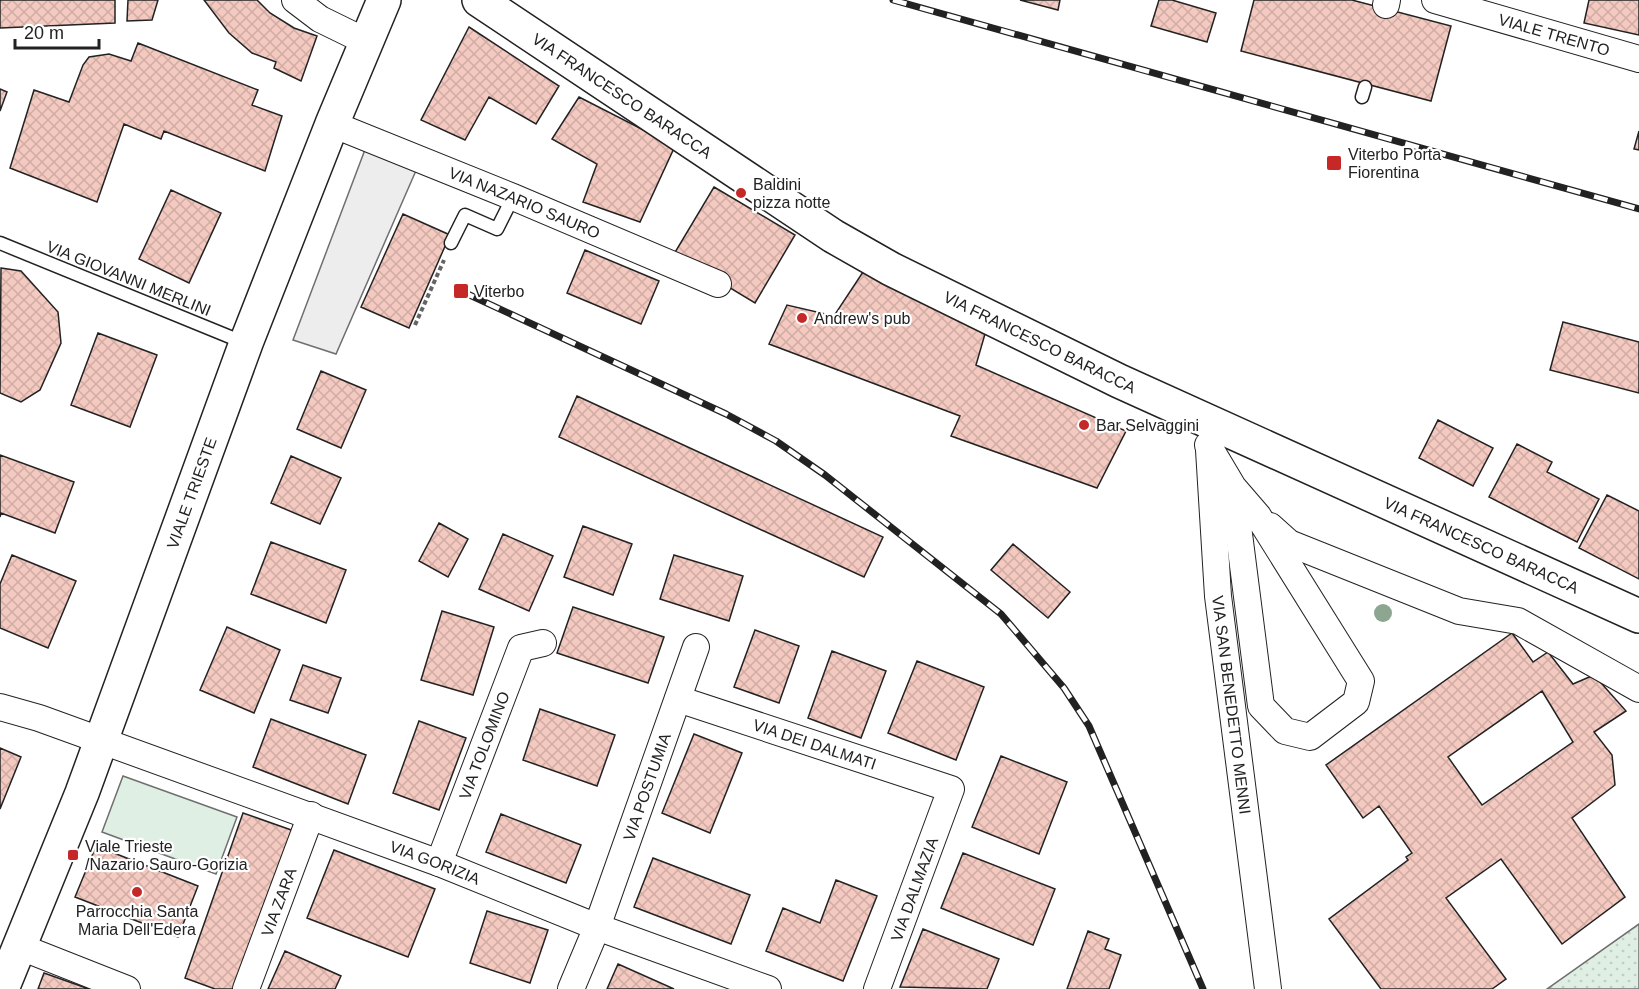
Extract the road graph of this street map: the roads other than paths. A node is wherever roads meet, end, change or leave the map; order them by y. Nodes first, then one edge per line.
1 (295, 0) edge
2 (384, 0) edge
3 (479, 0) edge
4 (1435, 0) edge
5 (367, 42) junction
6 (1639, 58) edge
7 (332, 124) junction
8 (513, 197) junction
9 (0, 243) edge
10 (451, 243) road end
11 (718, 284) dead end
12 (246, 343) junction
13 (1208, 432) junction
14 (1233, 487) junction
15 (1258, 516) junction
16 (1639, 616) edge
17 (543, 643) dead end
18 (696, 647) dead end
19 (1639, 689) edge
20 (678, 699) junction
21 (0, 707) edge
22 (101, 741) junction
23 (951, 789) joint
24 (311, 815) junction
25 (439, 863) junction
26 (597, 927) junction
27 (18, 946) junction
28 (2, 989) edge
29 (127, 989) edge
30 (246, 989) edge
31 (571, 989) edge
32 (768, 989) edge
33 (877, 989) edge
34 (1268, 989) edge

1 - 5 street
2 - 5 main road, VIALE TRIESTE
3 - 13 main road, VIA FRANCESCO BARACCA
4 - 6 street, VIALE TRENTO
5 - 7 main road, VIALE TRIESTE
7 - 8 street, VIA NAZARIO SAURO
7 - 12 main road, VIALE TRIESTE
8 - 10 lane
8 - 11 street, VIA NAZARIO SAURO
9 - 12 lane, VIA GIOVANNI MERLINI
12 - 22 main road, VIALE TRIESTE
13 - 14 street
13 - 16 main road, VIA FRANCESCO BARACCA
13 - 34 street, VIA SAN BENEDETTO MENNI
14 - 15 street
14 - 15 street
15 - 19 street
17 - 25 street, VIA TOLOMINO
18 - 20 street, VIA POSTUMIA
20 - 23 street, VIA DEI DALMATI
20 - 26 street, VIA POSTUMIA
21 - 22 street, VIA GORIZIA
22 - 24 street, VIA GORIZIA
22 - 27 main road, VIALE TRIESTE
23 - 33 street, VIA DALMAZIA
24 - 25 street, VIA GORIZIA
24 - 30 street, VIA ZARA
25 - 26 street, VIA GORIZIA
26 - 31 street, VIA POSTUMIA
26 - 32 street, VIA GORIZIA
27 - 28 main road, VIALE TRIESTE
27 - 29 street

